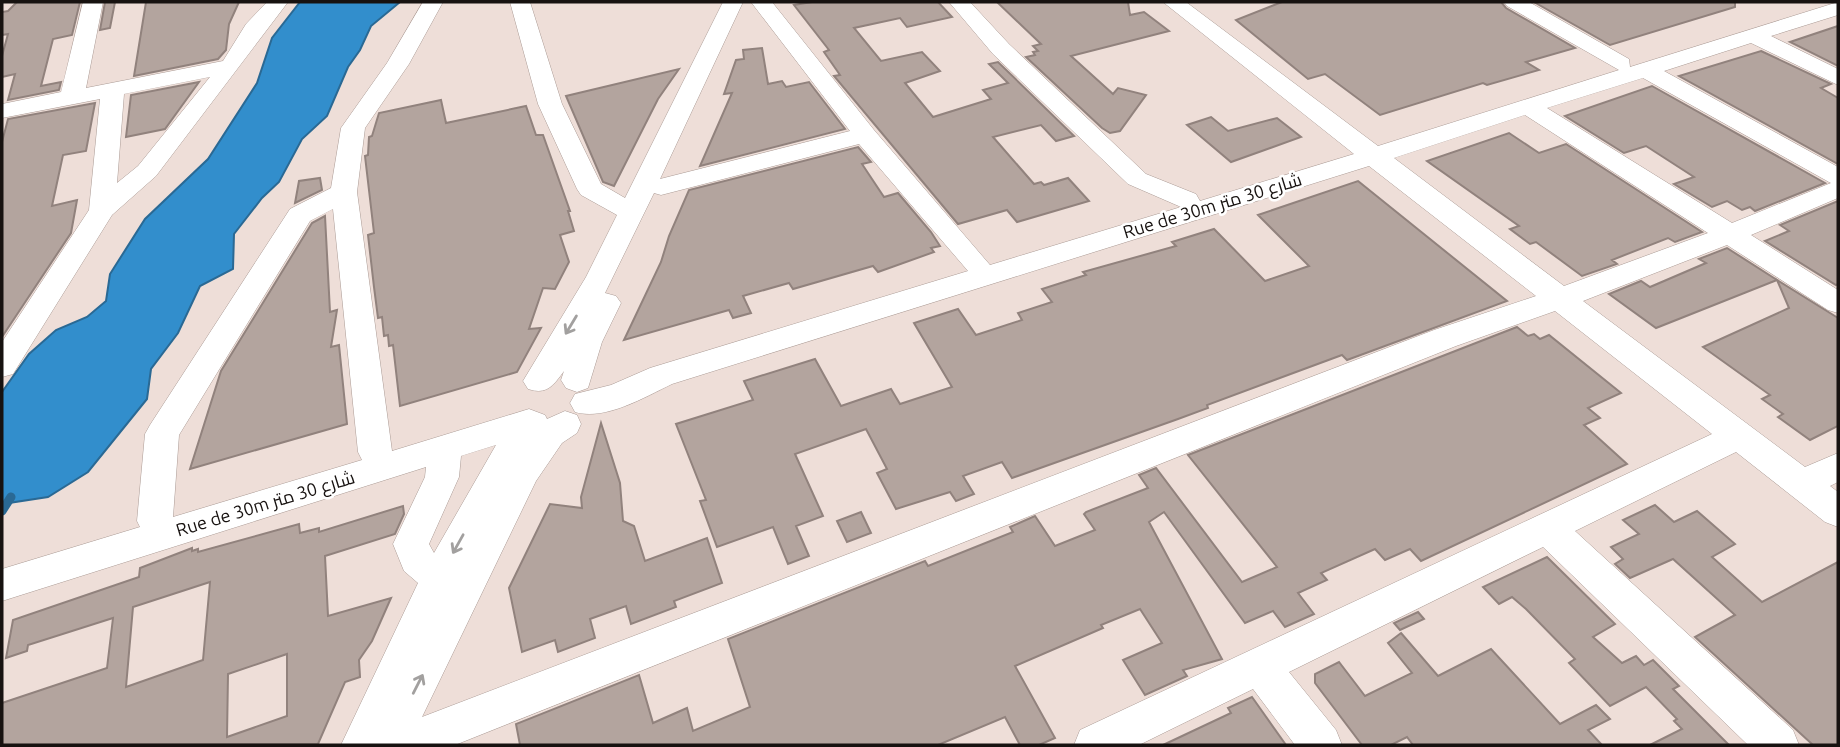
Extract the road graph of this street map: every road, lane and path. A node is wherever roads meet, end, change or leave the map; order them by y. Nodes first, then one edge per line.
1 (93, 2) edge
2 (278, 2) edge
3 (433, 2) edge
4 (520, 2) edge
5 (733, 2) edge
6 (750, 2) edge
7 (761, 2) edge
8 (959, 2) edge
9 (1514, 2) edge
10 (1805, 2) edge
11 (1186, 4) edge
12 (1838, 8) edge
13 (1752, 35) junction
14 (231, 66) junction
15 (1633, 66) junction
16 (1838, 78) edge
17 (113, 89) junction
18 (72, 97) junction
19 (1527, 106) junction
20 (2, 111) edge
21 (865, 135) junction
22 (1370, 151) junction
23 (1838, 177) edge
24 (661, 187) junction
25 (1838, 189) edge
26 (344, 192) junction
27 (1187, 200) junction
28 (102, 210) junction
29 (633, 213) junction
30 (1730, 234) junction
31 (976, 264) junction
32 (1562, 298) junction
33 (1838, 303) edge
34 (2, 366) edge
35 (554, 403) junction
36 (1738, 436) junction
37 (445, 446) junction
38 (375, 452) junction
39 (1838, 466) edge
40 (1802, 485) junction
41 (489, 488) junction
42 (435, 492) junction
43 (1838, 512) edge
44 (155, 521) junction
45 (1548, 528) junction
46 (2, 569) edge
47 (440, 577) junction
48 (2, 585) edge
49 (1260, 667) junction
50 (362, 745) edge
51 (387, 745) edge
52 (404, 745) edge
53 (1095, 745) edge
54 (1321, 745) edge
55 (1778, 745) edge

1 - 18 street
2 - 14 street
3 - 26 street
4 - 29 street
5 - 29 street
6 - 24 street
7 - 21 street
8 - 27 street
9 - 15 street
10 - 15 street, Rue de 30m شارع 30 متر
11 - 22 street
12 - 13 street, Rue de 30m شارع 30 متر
13 - 15 street, Rue de 30m شارع 30 متر
13 - 16 street
14 - 17 street
14 - 28 street
15 - 19 street, Rue de 30m شارع 30 متر
15 - 22 street, Rue de 30m شارع 30 متر
15 - 23 street
17 - 18 street
17 - 28 street
18 - 20 street
19 - 22 street, Rue de 30m شارع 30 متر
19 - 30 street
21 - 24 street
21 - 31 street
22 - 27 street, Rue de 30m شارع 30 متر
22 - 32 street
22 - 35 street, Rue de 30m شارع 30 متر
24 - 35 street
25 - 30 street
26 - 38 street
26 - 44 street
27 - 31 street, Rue de 30m شارع 30 متر
28 - 34 street
29 -> 35 street
30 - 32 street
30 - 33 street
31 - 35 street, Rue de 30m شارع 30 متر
32 - 36 street
32 - 52 street
35 - 37 street, Rue de 30m شارع 30 متر
35 - 38 street
35 - 41 street
51 -> 35 street
36 - 40 street
36 - 45 street
37 - 42 street
37 - 48 street, Rue de 30m شارع 30 متر
38 - 44 street
39 - 40 street
40 - 43 street
41 - 42 street
41 -> 47 street
42 - 47 street
44 - 46 street
45 - 49 street
45 - 55 street
47 - 50 street
49 - 53 street
49 - 54 street

